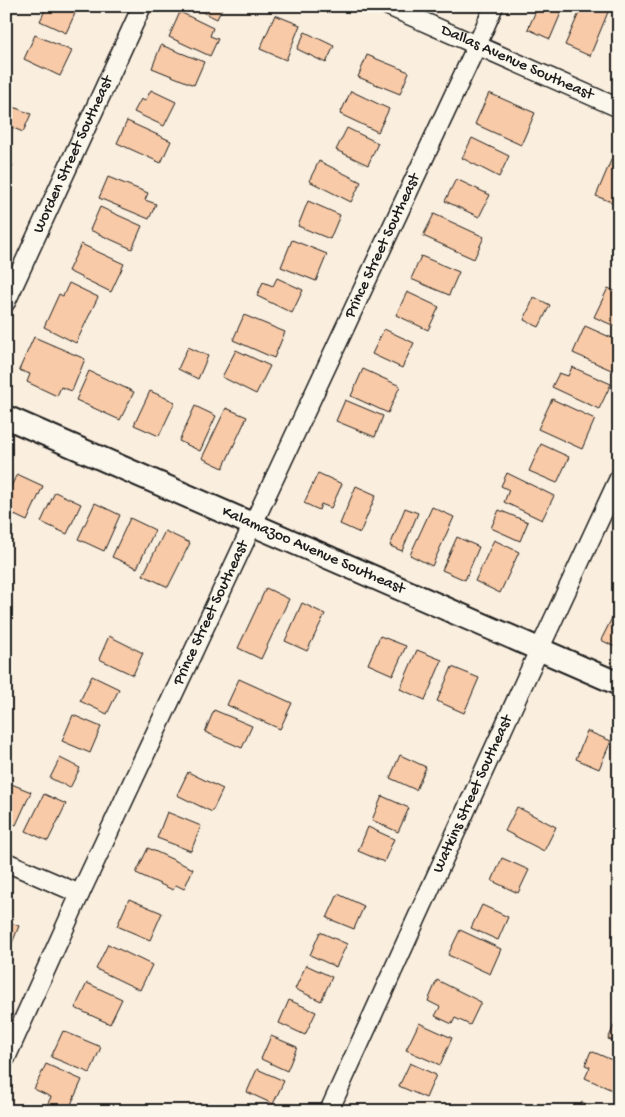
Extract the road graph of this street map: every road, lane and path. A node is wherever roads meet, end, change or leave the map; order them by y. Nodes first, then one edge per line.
1 (142, 6) edge
2 (388, 6) edge
3 (494, 6) edge
4 (477, 45) junction
5 (619, 108) edge
6 (6, 302) edge
7 (6, 417) edge
8 (619, 478) edge
9 (253, 524) junction
10 (538, 650) junction
11 (619, 684) edge
12 (6, 862) edge
13 (80, 894) junction
14 (6, 1058) edge
15 (329, 1111) edge

1 - 6 street, Worden Street Southeast
2 - 4 street, Dallas Avenue Southeast
3 - 4 street, Prince Street Southeast
4 - 5 street, Dallas Avenue Southeast
4 - 9 street, Prince Street Southeast
7 - 9 street, Kalamazoo Avenue Southeast
8 - 10 street, Watkins Street Southeast
9 - 10 street, Kalamazoo Avenue Southeast
9 - 13 street, Prince Street Southeast
10 - 11 street, Kalamazoo Avenue Southeast
10 - 15 street, Watkins Street Southeast
12 - 13 street
13 - 14 street, Prince Street Southeast

